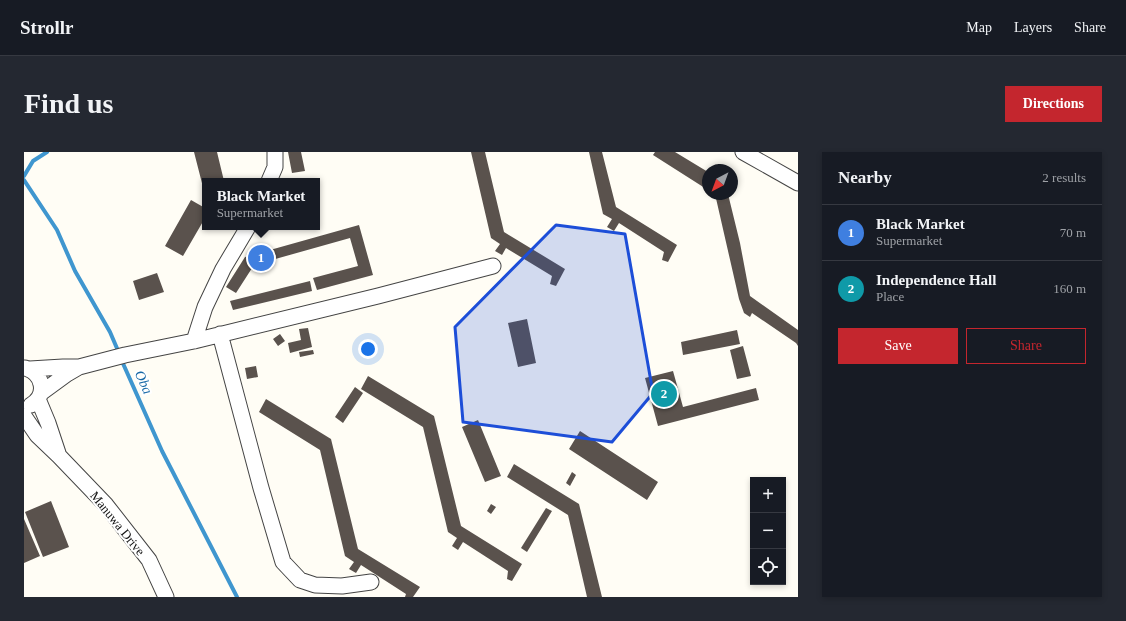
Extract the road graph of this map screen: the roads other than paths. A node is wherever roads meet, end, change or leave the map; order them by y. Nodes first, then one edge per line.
1 (275, 152) edge
2 (743, 152) edge
3 (270, 178) edge
4 (798, 183) edge
5 (246, 230) edge
6 (492, 266) dead end
7 (220, 334) junction
8 (194, 341) junction
9 (79, 367) junction
10 (27, 368) edge
11 (39, 396) junction
12 (24, 407) edge
13 (24, 416) edge
14 (59, 456) junction
15 (371, 582) dead end
16 (166, 597) edge

1 - 3 street
2 - 4 street
5 - 8 street
6 - 7 street
7 - 8 street
7 - 15 street
8 - 9 street
9 - 10 street
9 - 11 street
10 - 11 street, Manuwa Drive
11 - 12 street
11 - 14 street, Manuwa Drive
13 - 14 street, Manuwa Drive
14 - 16 street, Manuwa Drive

